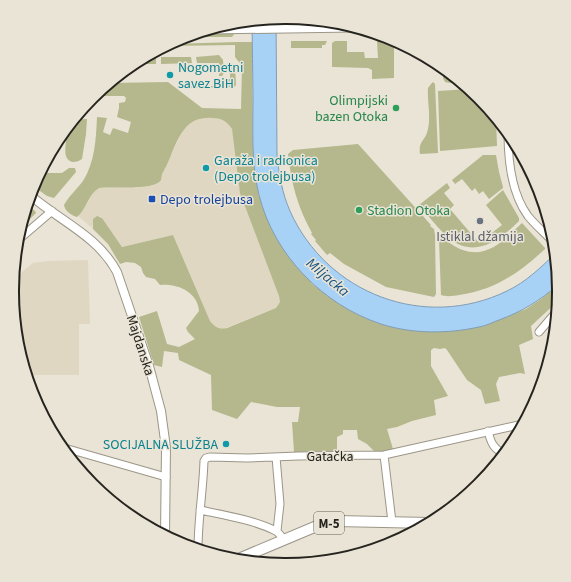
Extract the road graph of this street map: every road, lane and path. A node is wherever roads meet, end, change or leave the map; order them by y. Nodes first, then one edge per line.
1 (326, 28) edge
2 (240, 29) edge
3 (508, 145) edge
4 (35, 199) edge
5 (52, 211) junction
6 (25, 234) edge
7 (546, 235) edge
8 (550, 319) edge
9 (539, 332) dead end
10 (515, 426) edge
11 (488, 431) junction
12 (498, 451) edge
13 (73, 452) edge
14 (384, 455) junction
15 (276, 456) junction
16 (166, 477) junction
17 (200, 510) junction
18 (392, 522) junction
19 (418, 523) edge
20 (165, 529) edge
21 (277, 531) junction
22 (284, 540) junction
23 (198, 542) edge
24 (250, 555) edge

1 - 2 main road
3 - 7 street
4 - 5 street, Majdanska
5 - 6 street
5 - 16 street, Majdanska
8 - 9 street
10 - 11 street, Gatačka
11 - 12 street
11 - 14 street, Gatačka
13 - 16 street
14 - 15 street, Gatačka
14 - 18 street
15 - 17 street, Gatačka
15 - 21 street
16 - 20 street, Majdanska
17 - 21 street
17 - 23 street
18 - 19 main road, M-5
18 - 22 main road, M-5
21 - 22 street
22 - 24 main road, M-5

